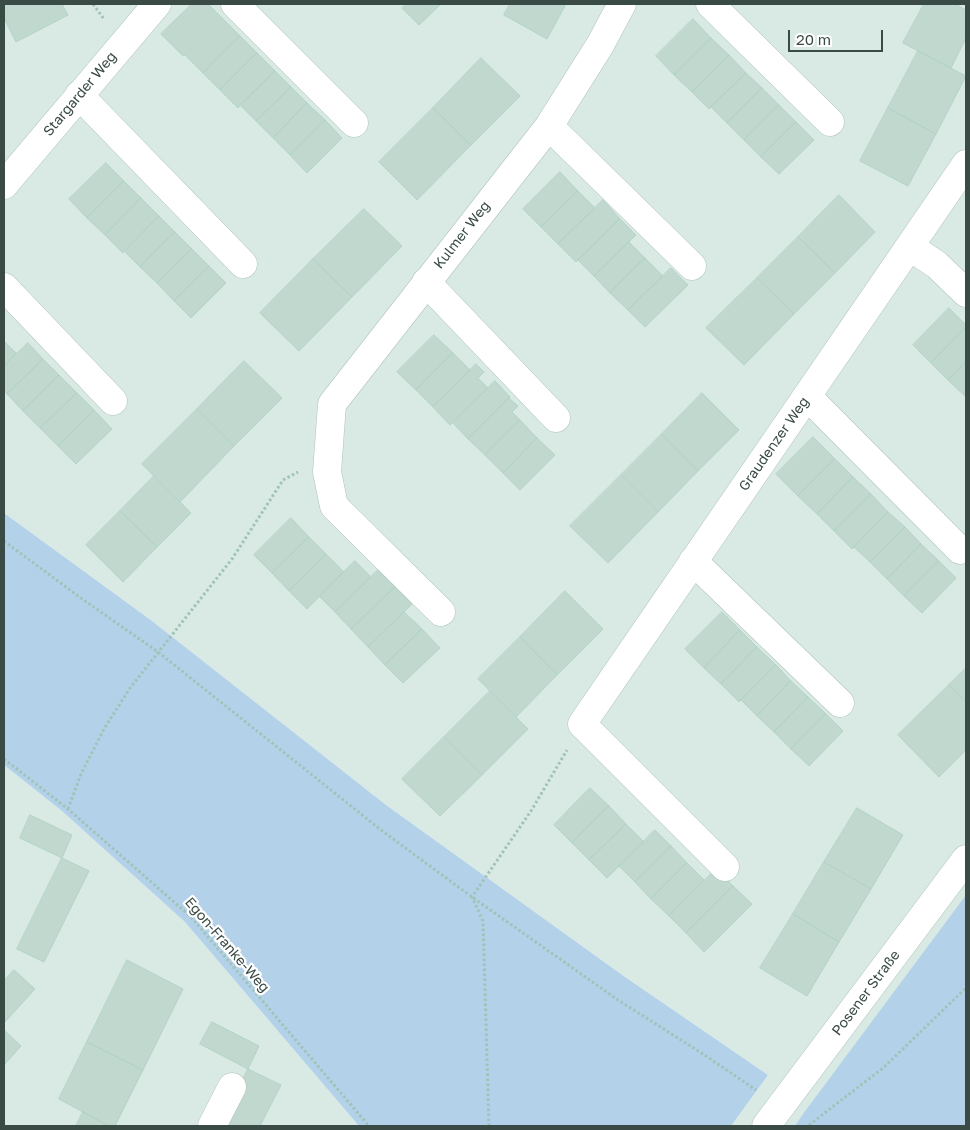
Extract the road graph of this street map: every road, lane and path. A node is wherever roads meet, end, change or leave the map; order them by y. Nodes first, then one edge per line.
1 (157, 4) edge
2 (236, 4) edge
3 (622, 4) edge
4 (710, 4) edge
5 (79, 95) junction
6 (830, 122) dead end
7 (354, 123) dead end
8 (549, 126) junction
9 (966, 164) edge
10 (4, 185) edge
11 (910, 247) junction
12 (243, 264) dead end
13 (692, 266) dead end
14 (426, 282) junction
15 (4, 287) edge
16 (966, 293) edge
17 (807, 396) junction
18 (114, 401) dead end
19 (556, 418) dead end
20 (327, 472) junction
21 (4, 541) edge
22 (960, 550) dead end
23 (693, 561) junction
24 (440, 612) dead end
25 (158, 652) junction
26 (840, 703) dead end
27 (582, 724) junction
28 (4, 760) edge
29 (68, 809) junction
30 (966, 859) edge
31 (725, 866) dead end
32 (472, 897) junction
33 (966, 988) edge
34 (232, 1087) dead end
35 (774, 1117) edge
36 (809, 1125) edge
37 (212, 1126) edge
38 (369, 1126) edge
39 (489, 1126) edge

1 - 5 street, Stargarder Weg
2 - 7 street
3 - 8 street, Kulmer Weg
4 - 6 street
5 - 10 street, Stargarder Weg
5 - 12 street
8 - 13 street
8 - 14 street, Kulmer Weg
9 - 11 street, Graudenzer Weg
11 - 16 street
11 - 17 street, Graudenzer Weg
14 - 19 street
14 - 20 street, Kulmer Weg
15 - 18 street
17 - 22 street
17 - 23 street, Graudenzer Weg
20 - 24 street, Kulmer Weg
20 - 25 path
21 - 25 path
23 - 26 street
23 - 27 street, Graudenzer Weg
25 - 29 path
25 - 32 path
27 - 31 street
27 - 32 path
28 - 29 path, Egon-Franke-Weg
29 - 38 path, Egon-Franke-Weg
30 - 35 street, Posener Straße
32 - 35 path
32 - 39 path
33 - 36 path
34 - 37 street

